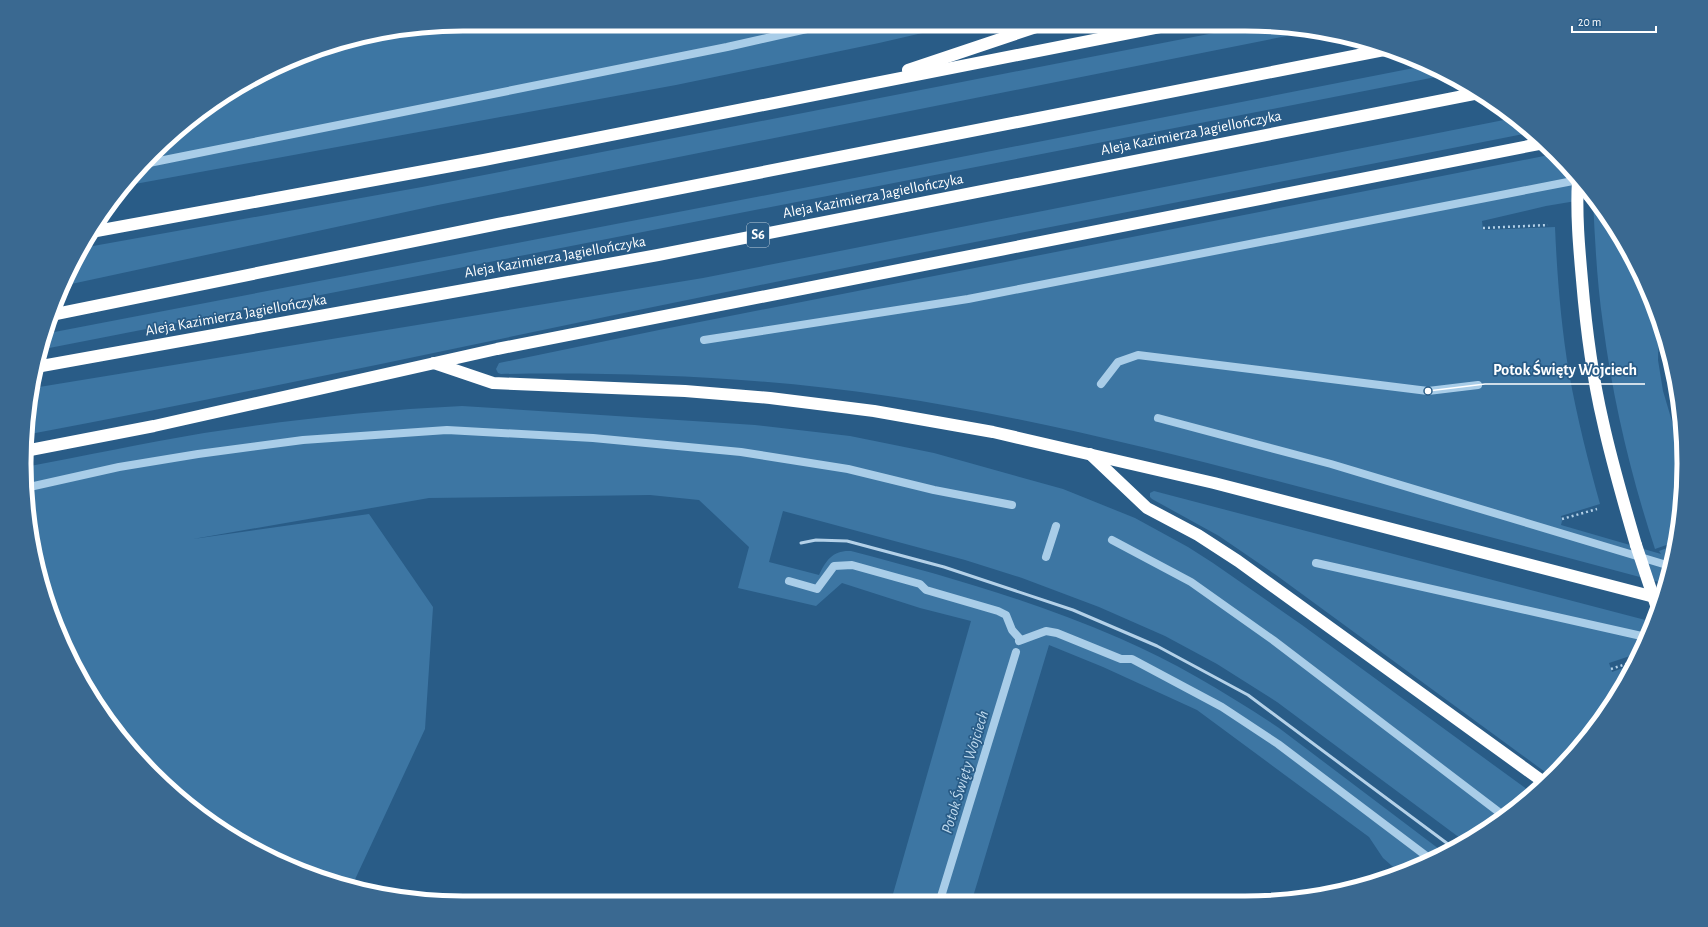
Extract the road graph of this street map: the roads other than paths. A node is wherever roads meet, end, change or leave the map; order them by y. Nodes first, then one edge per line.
1 (1024, 31) edge
2 (1139, 31) edge
3 (1376, 52) edge
4 (864, 85) junction
5 (1470, 95) edge
6 (1536, 144) edge
7 (1578, 187) edge
8 (99, 230) edge
9 (58, 314) edge
10 (434, 363) junction
11 (42, 366) edge
12 (31, 450) edge
13 (1089, 453) junction
14 (801, 543) dead end
15 (1656, 597) edge
16 (1655, 601) edge
17 (1539, 780) edge
18 (1449, 844) edge

1 - 4 highway
2 - 4 highway
3 - 9 highway
4 - 8 highway
5 - 11 highway, Aleja Kazimierza Jagiellończyka / S6
6 - 10 highway
7 - 16 highway, bridge
10 - 12 highway
10 - 13 highway
13 - 15 highway
13 - 17 highway
14 - 18 lane

